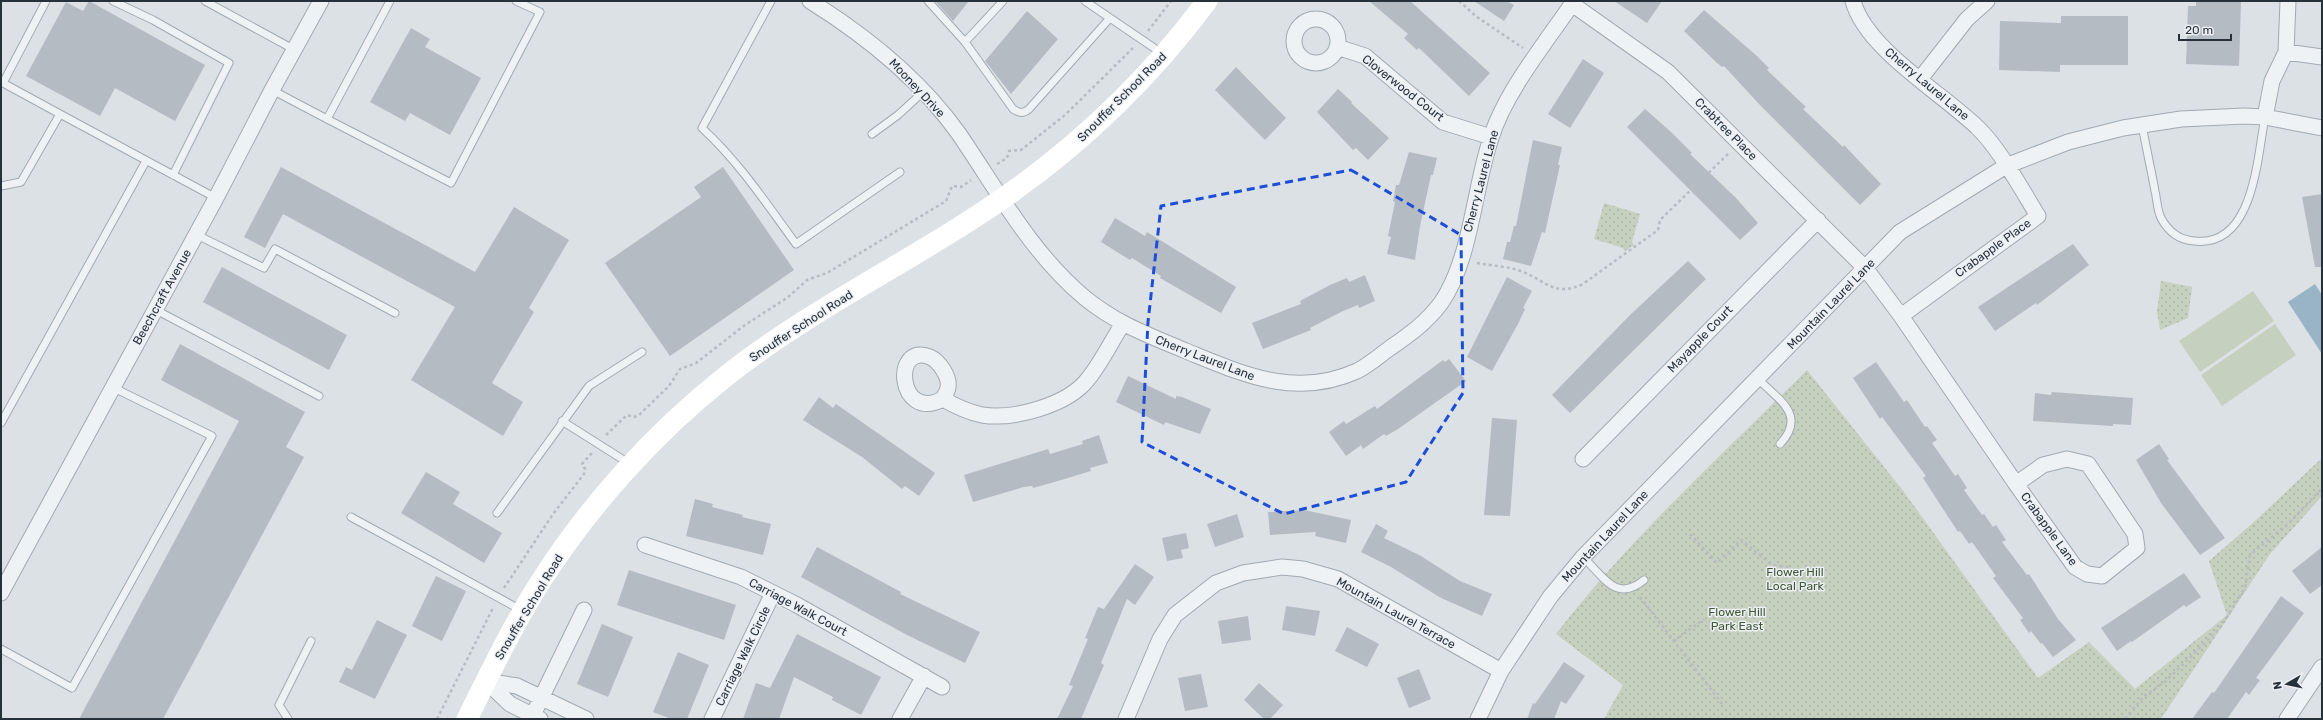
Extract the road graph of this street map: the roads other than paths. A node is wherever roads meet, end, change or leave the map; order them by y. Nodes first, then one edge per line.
1 (46, 1) edge
2 (113, 1) edge
3 (205, 1) edge
4 (321, 1) edge
5 (390, 1) edge
6 (516, 1) edge
7 (770, 1) edge
8 (810, 1) edge
9 (928, 1) edge
10 (1002, 1) edge
11 (1085, 1) edge
12 (1207, 1) edge
13 (1853, 1) edge
14 (1987, 1) edge
15 (2288, 1) edge
16 (1573, 3) edge
17 (1110, 18) junction
18 (965, 42) junction
19 (1337, 47) dead end
20 (295, 50) junction
21 (2286, 52) junction
22 (1165, 55) junction
23 (2322, 57) edge
24 (1920, 79) junction
25 (272, 90) junction
26 (923, 92) junction
27 (60, 114) junction
28 (2265, 117) junction
29 (327, 119) junction
30 (2142, 125) junction
31 (2322, 128) edge
32 (872, 134) dead end
33 (1491, 137) junction
34 (146, 161) junction
35 (2006, 166) junction
36 (900, 172) dead end
37 (173, 175) junction
38 (1, 186) edge
39 (216, 198) junction
40 (1000, 200) junction
41 (1818, 220) junction
42 (196, 235) junction
43 (1866, 269) junction
44 (156, 310) junction
45 (395, 313) dead end
46 (1901, 316) junction
47 (1122, 325) junction
48 (642, 352) dead end
49 (1758, 379) junction
50 (112, 387) junction
51 (319, 396) dead end
52 (943, 399) dead end
53 (562, 420) junction
54 (1, 423) edge
55 (1780, 444) dead end
56 (1583, 459) dead end
57 (632, 465) junction
58 (2016, 484) junction
59 (497, 513) dead end
60 (351, 517) dead end
61 (645, 545) dead end
62 (1583, 557) junction
63 (1644, 580) dead end
64 (1, 593) edge
65 (773, 594) junction
66 (584, 610) dead end
67 (523, 611) junction
68 (311, 641) dead end
69 (1, 649) edge
70 (2322, 667) edge
71 (1501, 671) junction
72 (924, 676) junction
73 (486, 681) junction
74 (942, 687) dead end
75 (542, 698) junction
76 (535, 718) edge
77 (288, 719) edge
78 (467, 719) edge
79 (586, 719) edge
80 (712, 719) edge
81 (900, 719) edge
82 (1126, 719) edge
83 (1478, 719) edge
84 (2286, 719) edge

1 - 27 lane
2 - 37 lane
3 - 20 lane
4 - 20 street, Beechcraft Avenue
5 - 29 lane
6 - 29 lane
7 - 36 lane
8 - 26 street, Mooney Drive
9 - 18 lane
10 - 18 lane
11 - 17 lane
12 - 22 main road, Snouffer School Road
13 - 24 street, Cherry Laurel Lane
14 - 24 street
15 - 21 street
16 - 33 street, Cherry Laurel Lane
16 - 41 street, Crabtree Place
17 - 18 lane
17 - 22 lane
19 - 33 street, Cloverwood Court
20 - 25 street, Beechcraft Avenue
21 - 23 street
21 - 28 street
22 - 40 main road, Snouffer School Road
24 - 35 street, Cherry Laurel Lane
25 - 29 lane
25 - 39 street, Beechcraft Avenue
26 - 32 lane
26 - 40 street, Mooney Drive
27 - 34 lane
27 - 38 lane
28 - 30 street, Mountain Laurel Lane
28 - 30 lane
28 - 31 street, Mountain Laurel Lane
30 - 35 street, Mountain Laurel Lane
33 - 47 street, Cherry Laurel Lane
34 - 37 lane
34 - 54 lane
35 - 43 street, Mountain Laurel Lane
35 - 46 street, Crabapple Place
37 - 39 lane
39 - 42 street, Beechcraft Avenue
40 - 47 street, Cherry Laurel Lane
40 - 57 main road, Snouffer School Road
41 - 43 street, Crabtree Place
41 - 56 street, Mayapple Court
42 - 44 street, Beechcraft Avenue
42 - 45 lane
43 - 46 street, Crabapple Lane
43 - 49 street, Mountain Laurel Lane
44 - 50 street, Beechcraft Avenue
44 - 51 lane
46 - 58 street, Crabapple Lane
47 - 52 street
48 - 53 lane
49 - 55 lane
49 - 62 street, Mountain Laurel Lane
50 - 64 street, Beechcraft Avenue
50 - 69 lane
53 - 57 lane
53 - 59 lane
57 - 67 main road, Snouffer School Road
58 - 58 street, Crabapple Lane
60 - 67 lane
61 - 65 street, Carriage Walk Court
62 - 63 lane
62 - 71 street, Mountain Laurel Lane
65 - 72 street, Carriage Walk Court
65 - 80 street, Carriage Walk Circle
66 - 75 street
67 - 73 main road, Snouffer School Road
68 - 77 lane
70 - 84 street
71 - 82 street, Mountain Laurel Terrace
71 - 83 street, Mountain Laurel Lane
72 - 74 street, Carriage Walk Court
72 - 81 street
73 - 75 street
73 - 76 street
73 - 78 main road, Snouffer School Road
75 - 76 street
75 - 79 street

